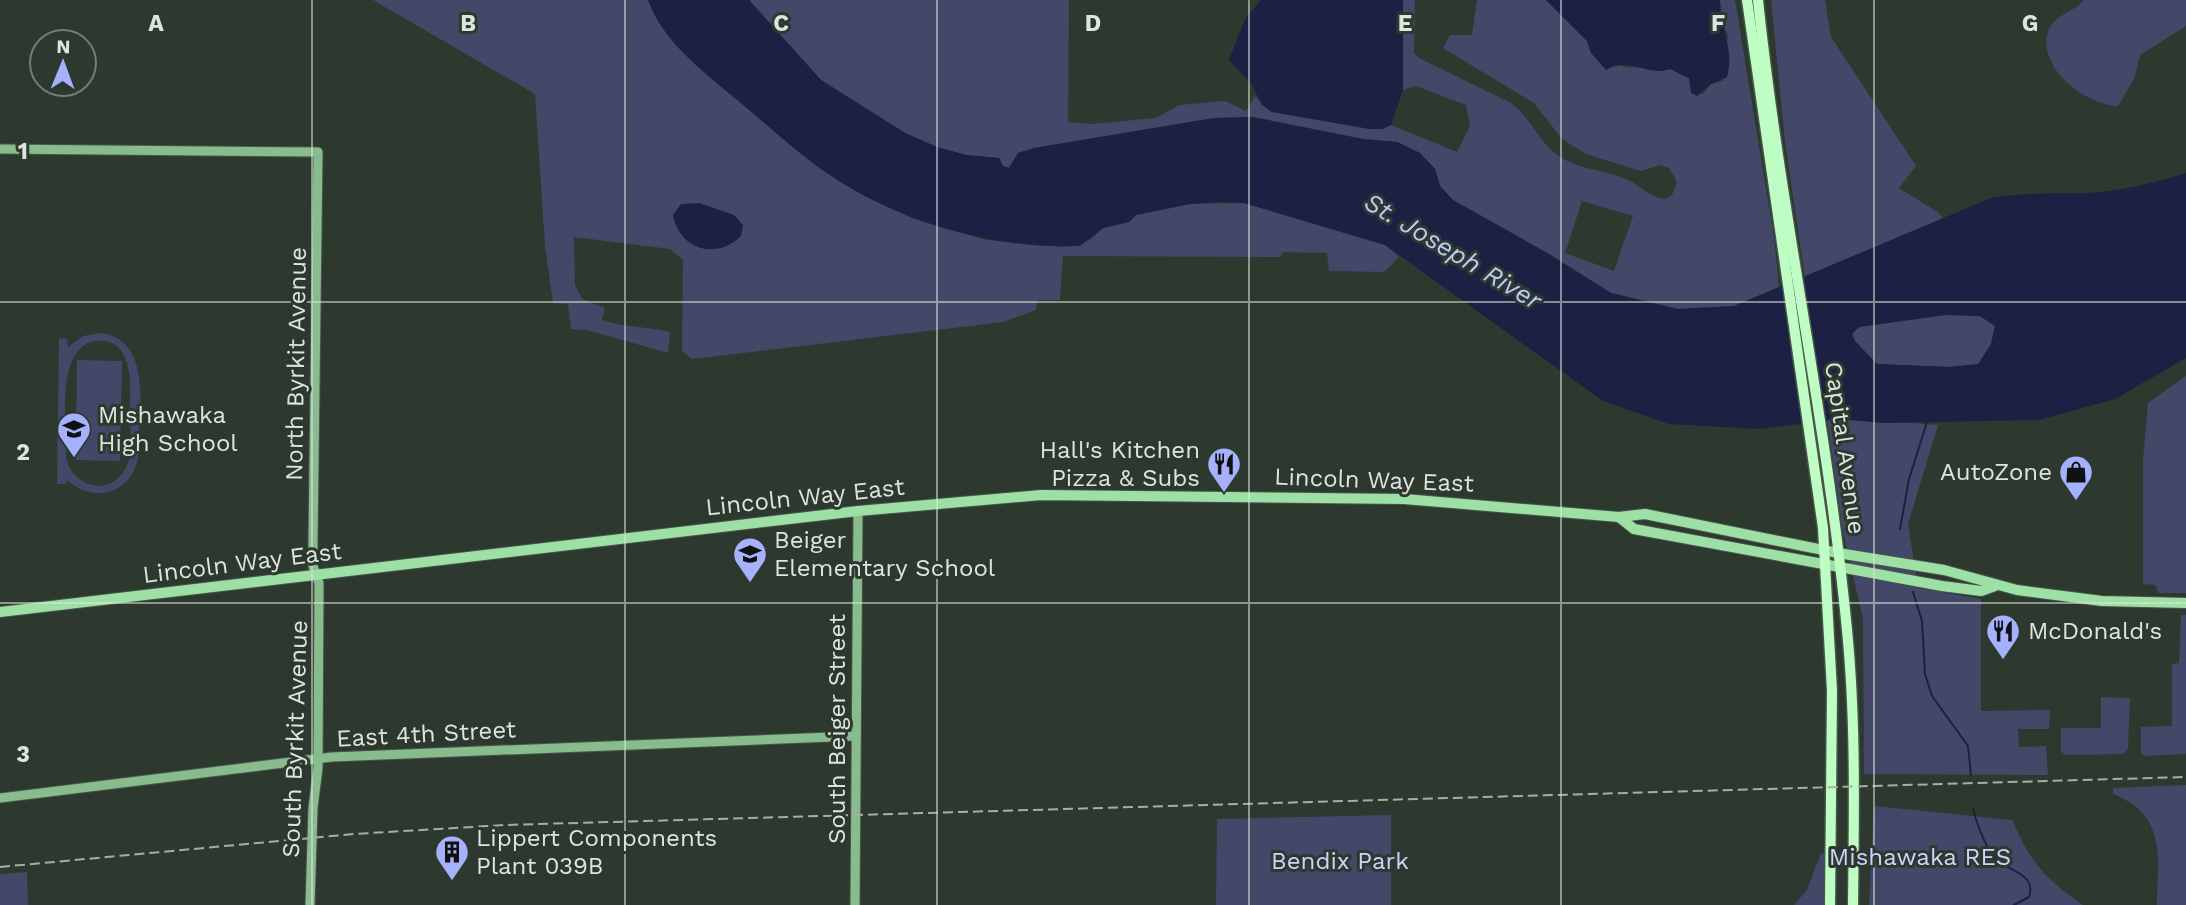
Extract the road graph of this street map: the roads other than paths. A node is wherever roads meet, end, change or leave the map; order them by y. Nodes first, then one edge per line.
1 (1746, 0) edge
2 (1758, 0) edge
3 (0, 149) edge
4 (1792, 267) junction
5 (1816, 435) junction
6 (858, 511) junction
7 (1619, 517) junction
8 (1824, 550) junction
9 (1838, 553) junction
10 (1825, 563) junction
11 (1839, 566) junction
12 (316, 575) junction
13 (1995, 586) junction
14 (2186, 603) edge
15 (0, 612) edge
16 (856, 736) junction
17 (317, 759) junction
18 (0, 798) edge
19 (310, 905) edge
20 (855, 905) edge
21 (1830, 905) edge
22 (1853, 905) edge

1 - 4 highway, Capital Avenue
2 - 4 highway, Capital Avenue
3 - 12 street, North Byrkit Avenue
4 - 5 highway, Capital Avenue
5 - 8 highway, Capital Avenue
5 - 9 highway, Capital Avenue
6 - 7 main road, Lincoln Way East
6 - 12 main road, Lincoln Way East
6 - 16 street, South Beiger Street
7 - 8 main road, Lincoln Way East
7 - 10 main road, Lincoln Way East
8 - 9 main road, Lincoln Way East
8 - 10 highway, Capital Avenue
9 - 11 highway, Capital Avenue
9 - 13 main road, Lincoln Way East
10 - 11 main road, Lincoln Way East
10 - 21 highway, Capital Avenue
11 - 13 main road, Lincoln Way East
11 - 22 highway, Capital Avenue
12 - 15 main road, Lincoln Way East
12 - 17 street, South Byrkit Avenue
13 - 14 main road, Lincoln Way East
16 - 17 street, East 4th Street
16 - 20 street, South Beiger Street
17 - 18 street, East 4th Street
17 - 19 street, South Byrkit Avenue

